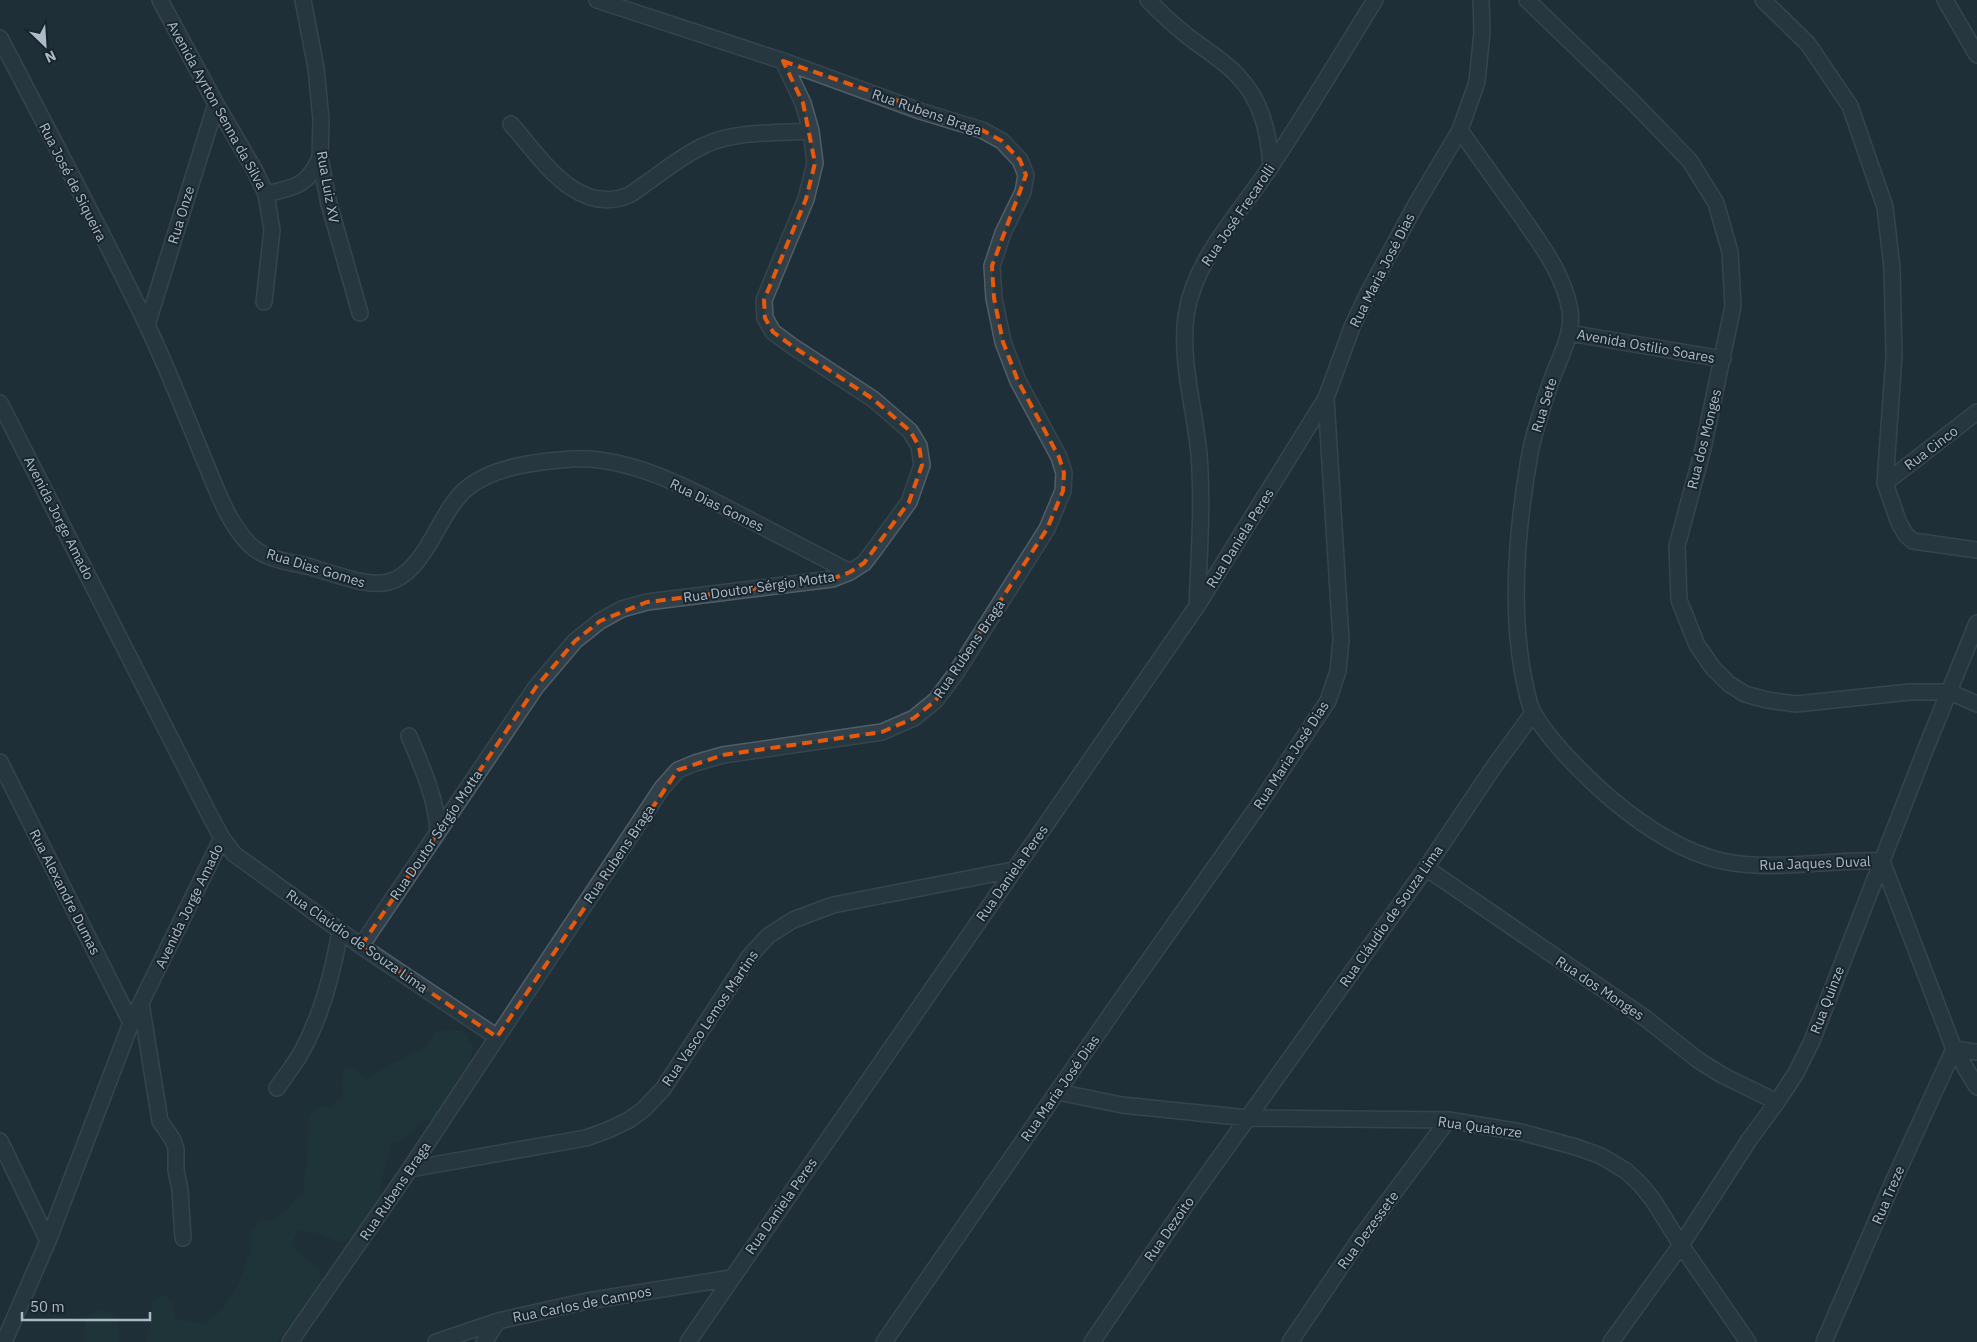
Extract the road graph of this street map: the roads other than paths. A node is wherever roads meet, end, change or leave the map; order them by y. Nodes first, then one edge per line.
1 (160, 0) edge
2 (303, 0) edge
3 (597, 0) edge
4 (1148, 0) edge
5 (1375, 0) edge
6 (1481, 0) edge
7 (1527, 0) edge
8 (1763, 0) edge
9 (1945, 0) edge
10 (0, 38) edge
11 (1977, 55) edge
12 (783, 61) junction
13 (216, 104) junction
14 (511, 124) dead end
15 (811, 130) junction
16 (1460, 130) junction
17 (320, 158) junction
18 (1270, 167) junction
19 (266, 194) junction
20 (264, 302) dead end
21 (360, 313) dead end
22 (147, 325) junction
23 (1569, 333) junction
24 (1723, 359) junction
25 (1326, 398) junction
26 (0, 402) edge
27 (1977, 412) edge
28 (1885, 483) junction
29 (1977, 550) edge
30 (850, 572) junction
31 (1198, 606) junction
32 (1977, 623) edge
33 (1950, 692) junction
34 (1977, 704) edge
35 (1533, 713) junction
36 (409, 736) dead end
37 (0, 762) edge
38 (438, 832) junction
39 (222, 838) junction
40 (1882, 861) junction
41 (1426, 868) junction
42 (1013, 870) junction
43 (340, 931) junction
44 (361, 946) junction
45 (141, 1002) junction
46 (131, 1023) junction
47 (497, 1037) junction
48 (1954, 1048) junction
49 (1977, 1052) edge
50 (1977, 1086) edge
51 (277, 1088) dead end
52 (1058, 1092) junction
53 (1777, 1102) junction
54 (1248, 1118) junction
55 (1448, 1120) junction
56 (0, 1141) edge
57 (410, 1169) junction
58 (183, 1238) dead end
59 (48, 1241) junction
60 (1681, 1245) junction
61 (731, 1278) junction
62 (498, 1320) junction
63 (4, 1342) edge
64 (290, 1342) edge
65 (436, 1342) edge
66 (484, 1342) edge
67 (688, 1342) edge
68 (884, 1342) edge
69 (1092, 1342) edge
70 (1290, 1342) edge
71 (1611, 1342) edge
72 (1748, 1342) edge
73 (1824, 1342) edge

1 - 13 street, Avenida Ayrton Senna da Silva
2 - 17 street, Rua Luiz XV
3 - 12 street, Rua Rubens Braga
4 - 18 street
5 - 18 street, Rua José Frecarolli
6 - 16 street, Rua Maria José Dias
7 - 24 street, Rua dos Monges
8 - 28 street
9 - 11 street
10 - 22 street, Rua José de Siqueira
12 - 15 street, Rua Doutor Sérgio Motta
12 - 47 street, Rua Rubens Braga
13 - 19 street, Avenida Ayrton Senna da Silva
13 - 22 street, Rua Onze
14 - 15 street
15 - 30 street, Rua Doutor Sérgio Motta
16 - 23 street, Rua Sete
16 - 25 street, Rua Maria José Dias
17 - 19 street
17 - 21 street, Rua Luiz XV
18 - 31 street, Rua José Frecarolli
19 - 20 street, Avenida Ayrton Senna da Silva
22 - 30 street, Rua Dias Gomes
23 - 24 street, Avenida Ostilio Soares
23 - 35 street, Rua Sete
24 - 33 street, Rua dos Monges
25 - 31 street, Rua Daniela Peres
25 - 52 street, Rua Maria José Dias
26 - 39 street, Avenida Jorge Amado
27 - 28 street, Rua Cinco
28 - 29 street
30 - 38 street, Rua Doutor Sérgio Motta
31 - 42 street, Rua Daniela Peres
32 - 33 street, Rua Quinze
33 - 34 street, Rua dos Monges
33 - 40 street, Rua Quinze
35 - 40 street, Rua Jaques Duval
35 - 41 street, Rua Cláudio de Souza Lima
36 - 38 street
37 - 46 street, Rua Alexandre Dumas
38 - 44 street, Rua Doutor Sérgio Motta
39 - 43 street, Rua Claúdio de Souza Lima
39 - 45 street, Avenida Jorge Amado
40 - 48 street
40 - 53 street, Rua Quinze
41 - 53 street, Rua dos Monges
41 - 54 street, Rua Cláudio de Souza Lima
42 - 57 street, Rua Vasco Lemos Martins
42 - 61 street, Rua Daniela Peres
43 - 44 street, Rua Claúdio de Souza Lima
43 - 51 street
44 - 47 street, Rua Claúdio de Souza Lima
45 - 46 street, Avenida Jorge Amado
45 - 58 street
46 - 59 street, Avenida Jorge Amado
47 - 57 street, Rua Rubens Braga
48 - 49 street
48 - 50 street
48 - 73 street, Rua Treze
52 - 54 street, Rua Quatorze
52 - 68 street, Rua Maria José Dias
53 - 60 street, Rua Quinze
54 - 55 street, Rua Quatorze
54 - 69 street, Rua Dezoito
55 - 60 street, Rua Quatorze
55 - 70 street, Rua Dezessete
56 - 59 street
57 - 64 street, Rua Rubens Braga
59 - 63 street, Avenida Jorge Amado
60 - 71 street, Rua Quinze
60 - 72 street, Rua Quatorze
61 - 62 street, Rua Carlos de Campos
61 - 67 street, Rua Daniela Peres
62 - 65 street, Rua Carlos de Campos
62 - 66 street

